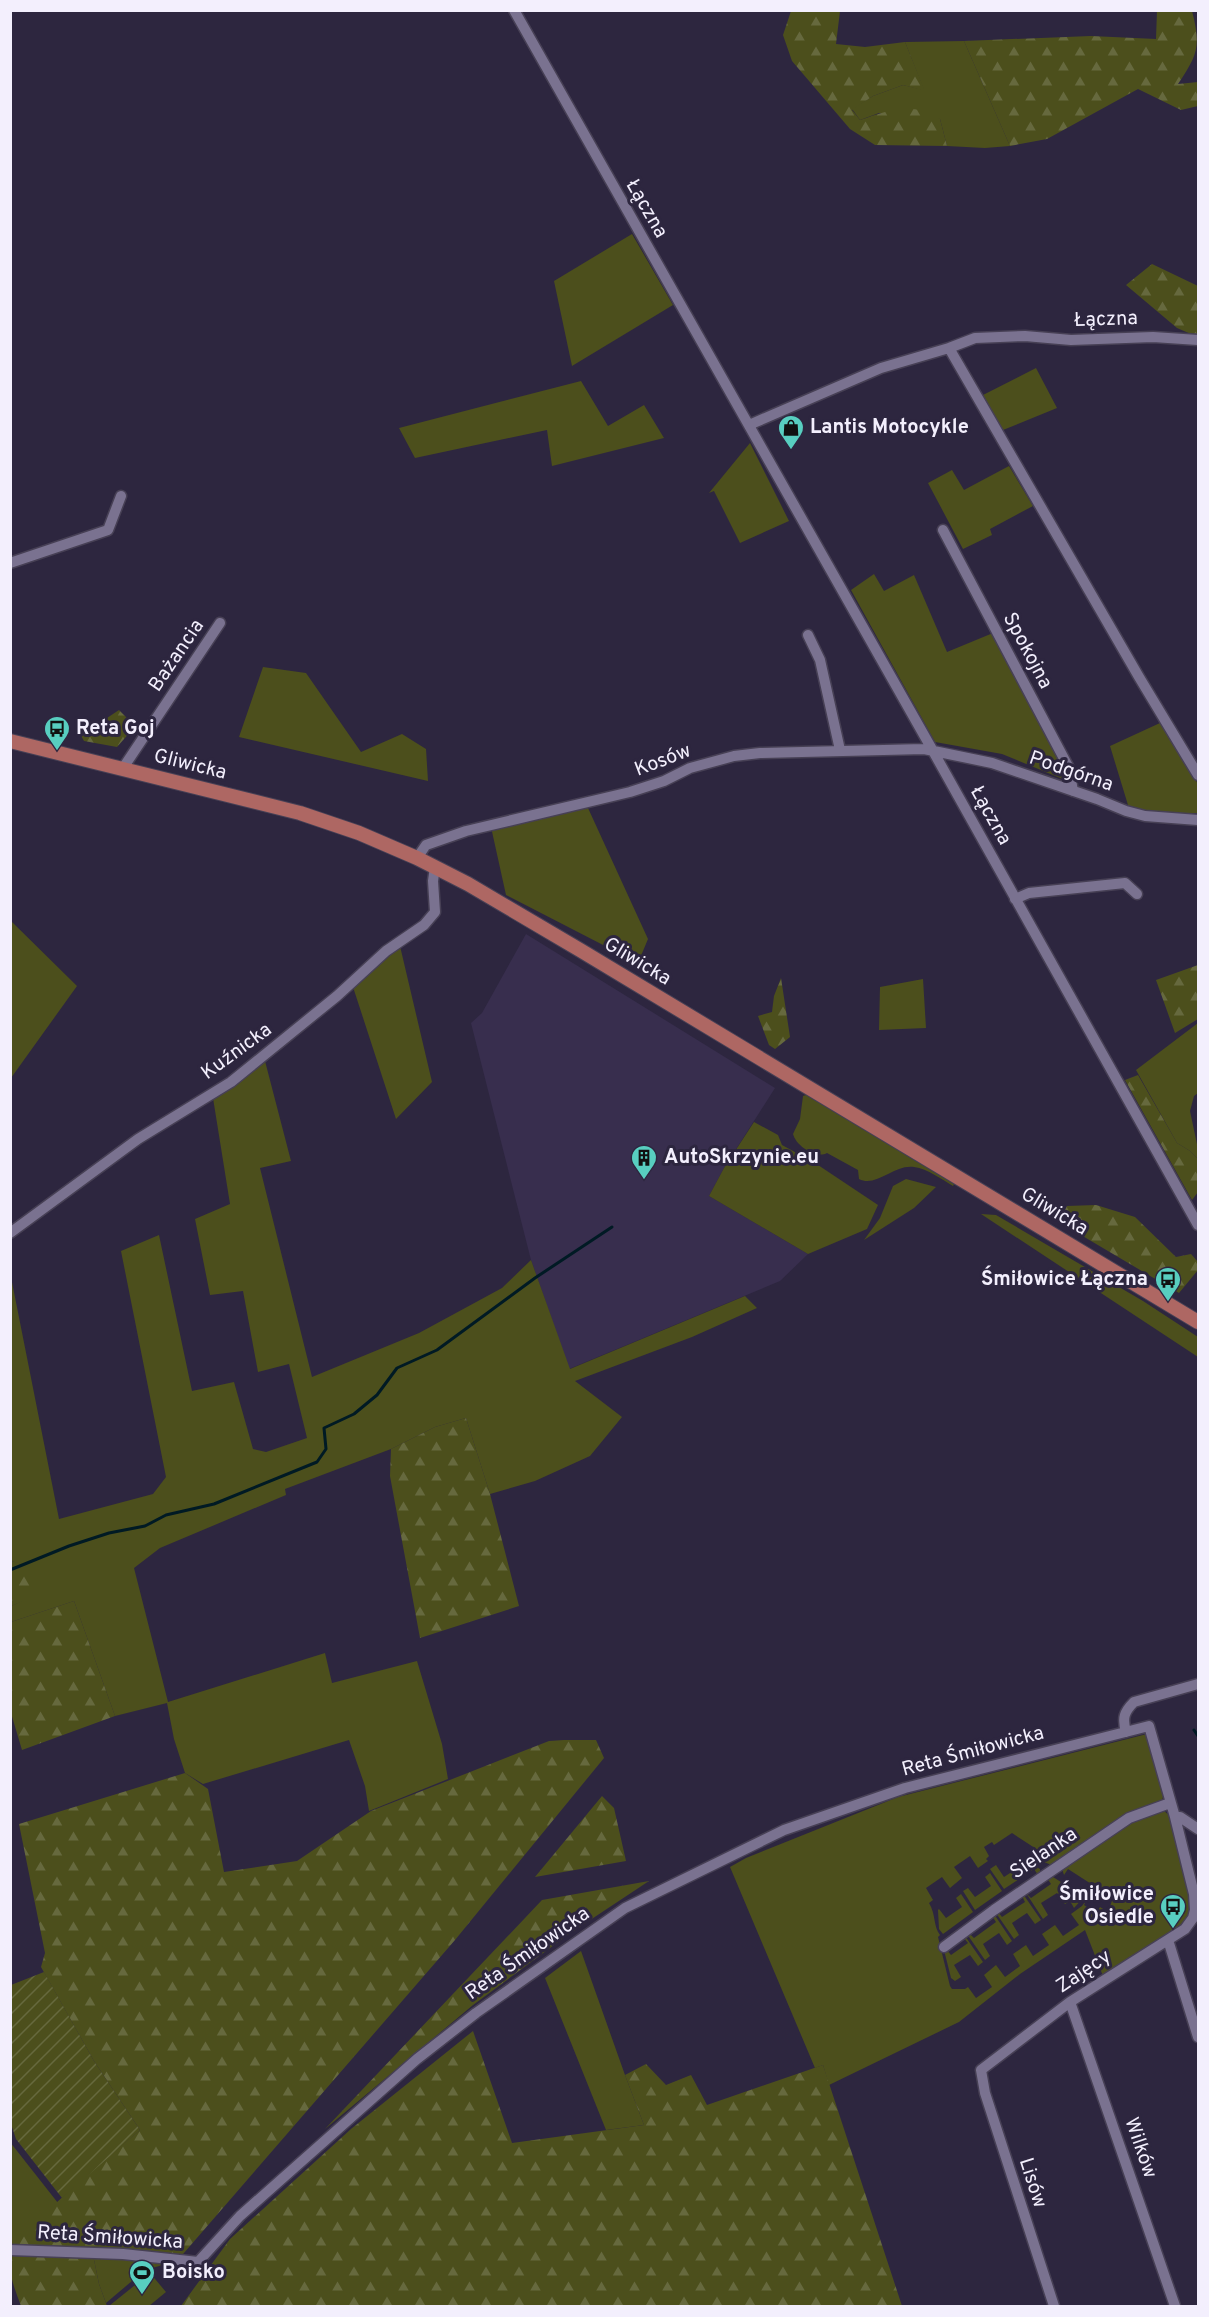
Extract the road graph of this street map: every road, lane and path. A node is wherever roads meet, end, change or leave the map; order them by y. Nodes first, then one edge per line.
1 (514, 10) edge
2 (1196, 339) edge
3 (949, 348) junction
4 (748, 425) junction
5 (121, 496) dead end
6 (943, 530) dead end
7 (10, 562) edge
8 (220, 623) dead end
9 (808, 635) dead end
10 (10, 741) edge
11 (840, 750) junction
12 (933, 751) junction
13 (123, 768) junction
14 (1198, 775) edge
15 (1073, 791) junction
16 (1198, 820) edge
17 (417, 858) junction
18 (435, 867) junction
19 (1137, 894) dead end
20 (1015, 899) junction
21 (1198, 1225) edge
22 (10, 1233) edge
23 (1198, 1322) edge
24 (1198, 1684) edge
25 (1149, 1726) joint
26 (1126, 1732) junction
27 (1170, 1803) junction
28 (1175, 1817) junction
29 (1198, 1829) edge
30 (1168, 1940) junction
31 (944, 1947) dead end
32 (1070, 2002) junction
33 (1198, 2037) edge
34 (981, 2070) joint
35 (10, 2250) edge
36 (1054, 2307) edge
37 (1175, 2307) edge

1 - 4 street, Łączna
2 - 3 street, Łączna
3 - 4 street, Łączna
3 - 14 street
4 - 12 street, Łączna
5 - 7 street
6 - 15 street, Spokojna
8 - 13 street, Bażancia
9 - 11 street
10 - 13 main road, Gliwicka
11 - 12 street, Kosów
11 - 17 street, Kosów
12 - 15 street, Podgórna
12 - 20 street, Łączna
13 - 17 main road, Gliwicka
15 - 16 street, Podgórna
17 - 18 main road, Gliwicka
18 - 22 street, Kuźnicka
18 - 23 main road, Gliwicka
19 - 20 street
20 - 21 street, Łączna
24 - 26 street
25 - 26 street, Reta Śmiłowicka
25 - 27 street, Zajęcy
26 - 35 street, Reta Śmiłowicka
27 - 28 street, Zajęcy
27 - 31 street, Sielanka
28 - 29 street
28 - 30 street, Zajęcy
30 - 32 street, Zajęcy
30 - 33 street
32 - 34 street, Zajęcy
32 - 37 street, Wilków
34 - 36 street, Lisów

